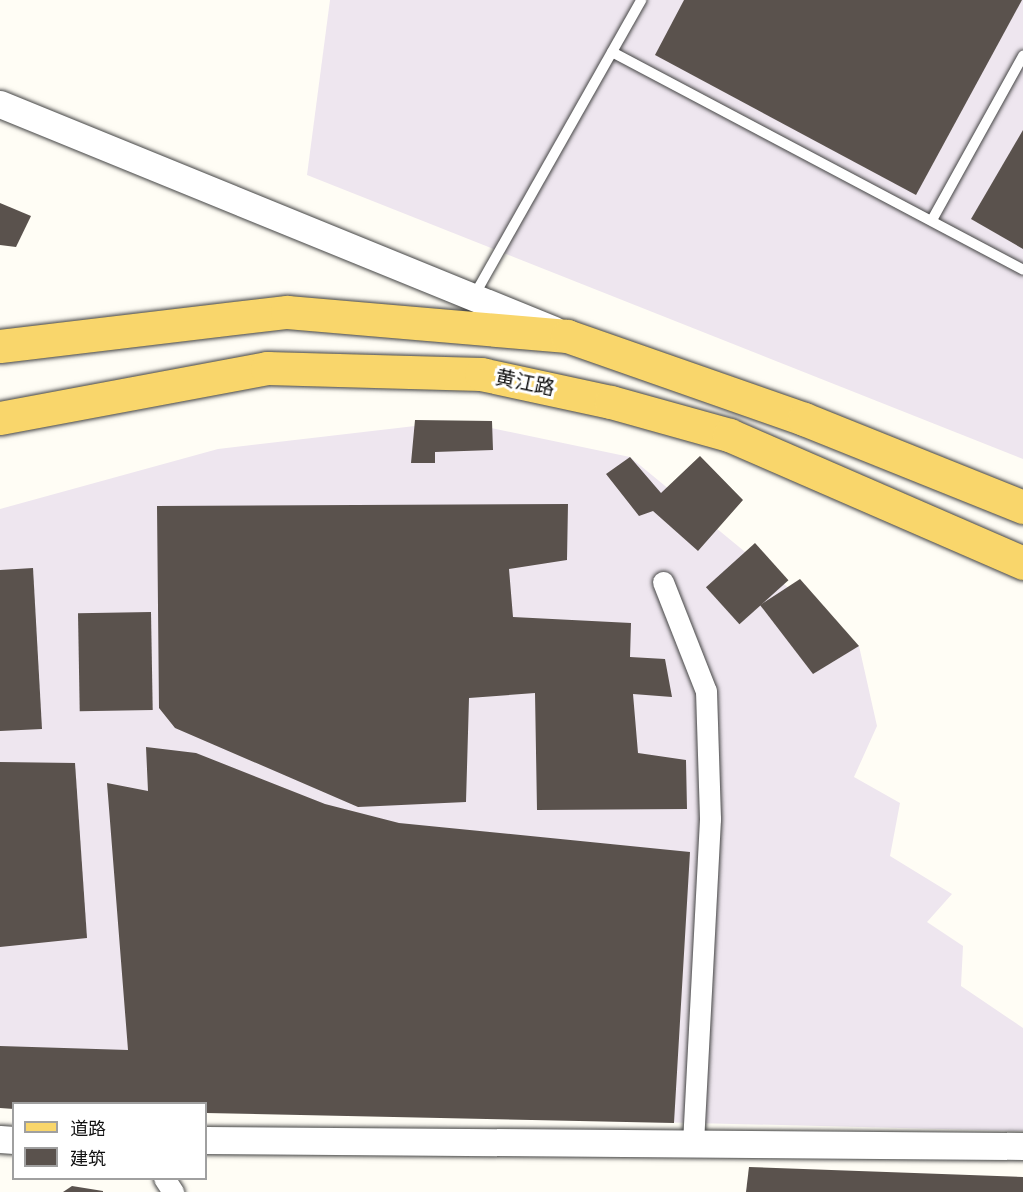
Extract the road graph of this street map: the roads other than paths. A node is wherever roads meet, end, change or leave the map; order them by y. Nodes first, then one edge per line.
1 (641, 0) edge
2 (612, 52) junction
3 (1023, 56) edge
4 (0, 104) edge
5 (932, 220) junction
6 (1023, 270) edge
7 (475, 294) junction
8 (567, 336) junction
9 (0, 346) edge
10 (0, 418) edge
11 (1023, 507) edge
12 (1023, 563) edge
13 (663, 582) dead end
14 (207, 1140) edge
15 (693, 1141) junction
16 (1023, 1146) edge

1 - 2 lane
2 - 5 lane
2 - 7 lane
3 - 5 lane
4 - 7 street
5 - 6 lane
7 - 8 street
8 - 9 main road
8 - 11 main road
10 - 12 main road, 黄江路
13 - 15 street
14 - 15 street
15 - 16 street

